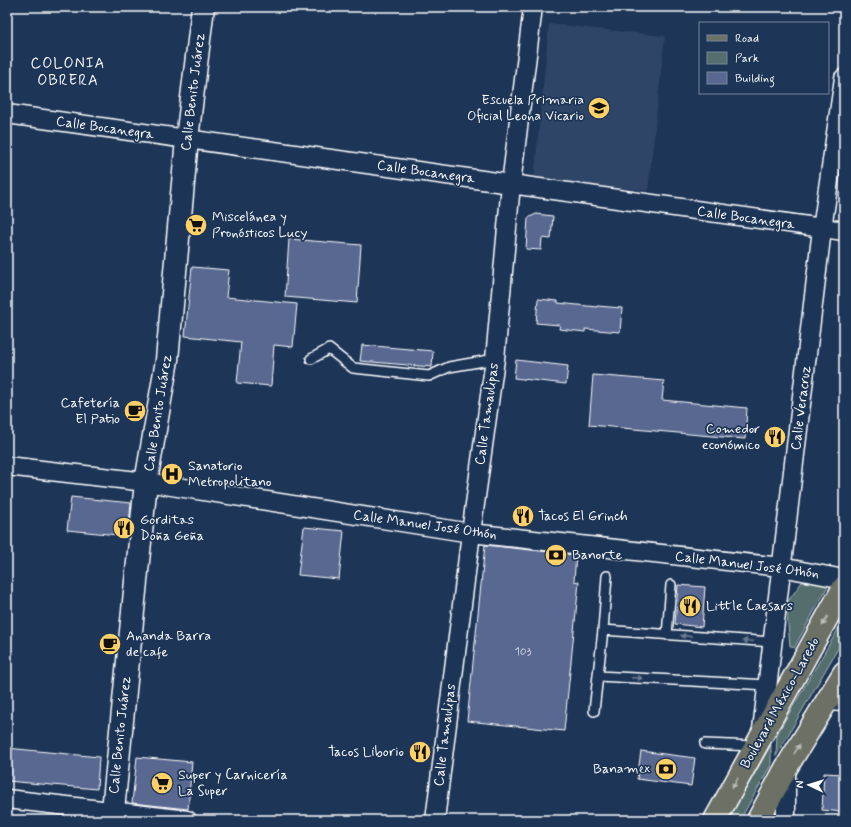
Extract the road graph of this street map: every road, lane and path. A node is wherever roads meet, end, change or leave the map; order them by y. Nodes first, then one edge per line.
1 (203, 7) edge
2 (532, 7) edge
3 (844, 78) edge
4 (7, 114) edge
5 (187, 139) junction
6 (511, 184) junction
7 (822, 229) junction
8 (844, 232) edge
9 (311, 359) dead end
10 (495, 359) junction
11 (7, 466) edge
12 (146, 482) junction
13 (470, 533) junction
14 (781, 567) junction
15 (607, 576) dead end
16 (844, 578) edge
17 (670, 585) dead end
18 (844, 587) edge
19 (603, 630) junction
20 (667, 635) junction
21 (772, 642) junction
22 (844, 673) edge
23 (598, 676) junction
24 (768, 685) junction
25 (836, 702) edge
26 (594, 711) dead end
27 (758, 742) junction
28 (706, 744) dead end
29 (786, 768) junction
30 (7, 799) edge
31 (112, 815) edge
32 (187, 820) edge
33 (435, 820) edge
34 (715, 820) edge
35 (758, 820) edge
36 (786, 820) edge

1 - 5 street, Calle Benito Juárez
2 - 6 street, Calle Tamaulipas
3 - 7 street, Calle Veracruz
4 - 5 street, Calle Bocanegra
5 - 6 street, Calle Bocanegra
5 - 12 street, Calle Benito Juárez
6 - 7 street, Calle Bocanegra
6 - 10 street, Calle Tamaulipas
7 - 8 street, Calle Bocanegra
7 - 14 street, Calle Veracruz
9 - 10 lane
10 - 13 street, Calle Tamaulipas
11 - 12 street, Calle Manuel José Othón
12 - 13 street, Calle Manuel José Othón
12 - 31 street, Calle Benito Juárez
13 - 14 street, Calle Manuel José Othón
13 - 33 street, Calle Tamaulipas
14 - 16 street, Calle Manuel José Othón
14 - 21 street, Calle Veracruz
15 - 19 lane
17 - 20 lane
18 -> 27 main road, Boulevard México-Laredo
19 - 20 lane
19 - 23 lane
21 -> 20 lane
21 - 24 street, Calle Veracruz
22 - 25 main road
23 -> 24 lane
23 - 26 lane
24 - 27 street, Calle Veracruz
29 -> 25 main road
27 - 28 lane
27 -> 34 main road, Boulevard México-Laredo
29 - 35 main road
29 - 36 street
30 - 31 street
31 - 32 street

